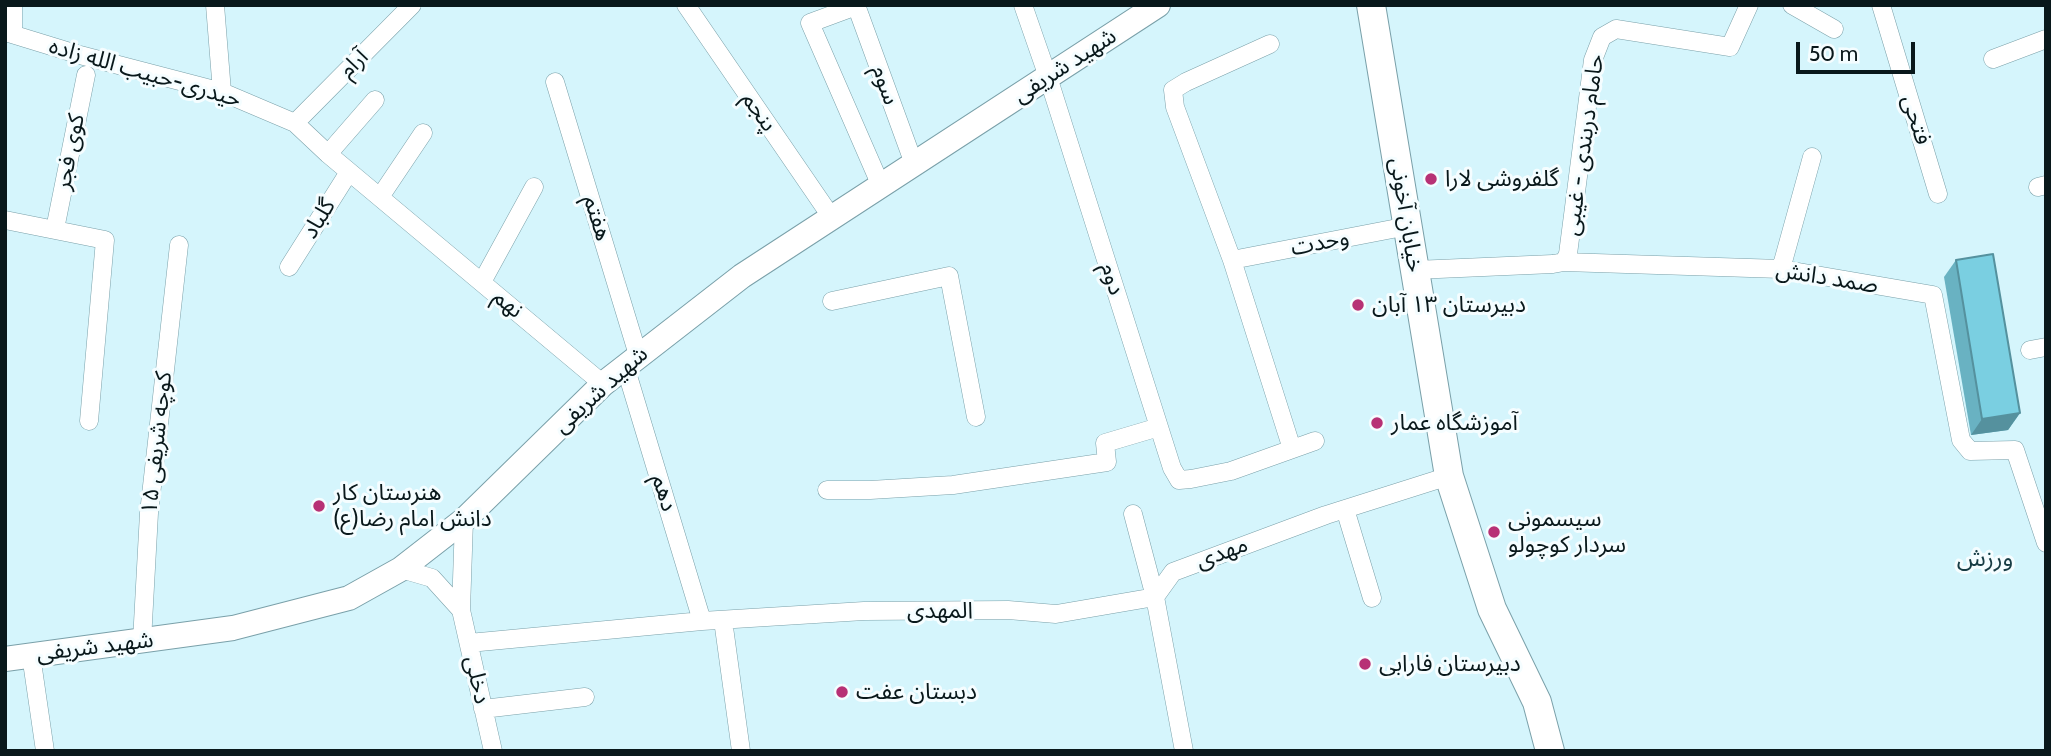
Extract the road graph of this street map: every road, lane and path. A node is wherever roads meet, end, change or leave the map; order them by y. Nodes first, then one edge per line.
1 (13, 5) edge
2 (215, 5) edge
3 (412, 5) edge
4 (686, 5) edge
5 (1023, 5) edge
6 (1158, 5) edge
7 (1371, 5) edge
8 (1749, 5) edge
9 (1792, 5) edge
10 (1881, 5) edge
11 (856, 6) edge
12 (1834, 29) dead end
13 (9, 33) edge
14 (2046, 39) edge
15 (1270, 44) dead end
16 (1993, 59) dead end
17 (86, 75) dead end
18 (1048, 77) junction
19 (555, 82) dead end
20 (222, 92) junction
21 (375, 100) dead end
22 (295, 123) junction
23 (424, 133) dead end
24 (328, 155) junction
25 (1812, 157) dead end
26 (914, 164) junction
27 (349, 172) junction
28 (881, 186) junction
29 (534, 187) dead end
30 (1938, 194) dead end
31 (380, 197) junction
32 (832, 218) junction
33 (5, 220) edge
34 (412, 225) joint
35 (1408, 226) junction
36 (55, 229) junction
37 (179, 245) dead end
38 (1233, 260) junction
39 (1564, 262) junction
40 (289, 267) dead end
41 (1781, 269) junction
42 (1415, 270) junction
43 (482, 282) junction
44 (832, 301) dead end
45 (632, 360) junction
46 (603, 384) junction
47 (976, 417) dead end
48 (89, 422) dead end
49 (1159, 427) junction
50 (1315, 441) dead end
51 (1292, 449) junction
52 (1449, 476) junction
53 (827, 491) dead end
54 (1345, 509) junction
55 (1133, 514) dead end
56 (464, 520) junction
57 (2046, 542) edge
58 (401, 569) junction
59 (1155, 597) junction
60 (1372, 598) dead end
61 (461, 610) junction
62 (723, 620) junction
63 (702, 621) junction
64 (142, 641) junction
65 (469, 643) junction
66 (31, 654) junction
67 (5, 659) edge
68 (585, 697) dead end
69 (1537, 702) junction
70 (483, 709) junction
71 (45, 751) edge
72 (493, 751) edge
73 (741, 751) edge
74 (1184, 751) edge
75 (1550, 751) edge
76 (1565, 751) edge

1 - 13 street
2 - 20 street
3 - 22 street, آرام
4 - 32 street, پنجم
5 - 18 street, دوم
6 - 18 main road, شهید شریفی
7 - 35 main road, خیابان آخونی
8 - 39 street, حامام دربندی - غیبی
9 - 12 street
10 - 30 street, فتحی
11 - 26 street, سوم
11 - 28 street
13 - 20 street, حیدری-حبیب الله زاده
14 - 16 street
15 - 38 street
17 - 36 street, کوی فجر
18 - 26 main road, شهید شریفی
18 - 49 street, دوم
19 - 45 street, هفتم
20 - 22 street, حیدری-حبیب الله زاده
21 - 24 street
22 - 24 street, حیدری-حبیب الله زاده
23 - 31 street
24 - 27 street, حیدری-حبیب الله زاده
25 - 41 street
26 - 28 main road, شهید شریفی
27 - 31 street, حیدری-حبیب الله زاده
27 - 40 street, گلباد
28 - 32 main road, شهید شریفی
29 - 43 street
31 - 34 street, حیدری-حبیب الله زاده
32 - 45 main road, شهید شریفی
33 - 36 street
34 - 43 street, نهم
35 - 38 street, وحدت
35 - 42 main road, خیابان آخونی
36 - 48 street
37 - 64 street, کوچه شریفی ۱۵
38 - 51 street
39 - 41 street, صمد دانش
39 - 42 street, صمد دانش
41 - 57 street, صمد دانش
42 - 52 main road, خیابان آخونی
43 - 46 street, نهم
44 - 47 street
45 - 46 main road, شهید شریفی
45 - 63 street, دهم
46 - 56 main road, شهید شریفی
49 - 51 street, دوم
49 - 53 street
50 - 51 street
52 - 54 street, مهدی
52 - 69 main road, خیابان آخونی
54 - 59 street, مهدی
54 - 60 street
55 - 59 street
56 - 58 main road, شهید شریفی
56 - 61 street
58 - 61 street
58 - 64 main road, شهید شریفی
59 - 62 street, المهدی
59 - 74 street
61 - 65 street, دخلی
62 - 63 street, المهدی
62 - 73 street
63 - 65 street, المهدی
64 - 66 main road, شهید شریفی
65 - 70 street, دخلی
66 - 67 main road, شهید شریفی
66 - 71 street
68 - 70 street
69 - 75 main road, خیابان آخونی
69 - 76 main road
70 - 72 street, دخلی

